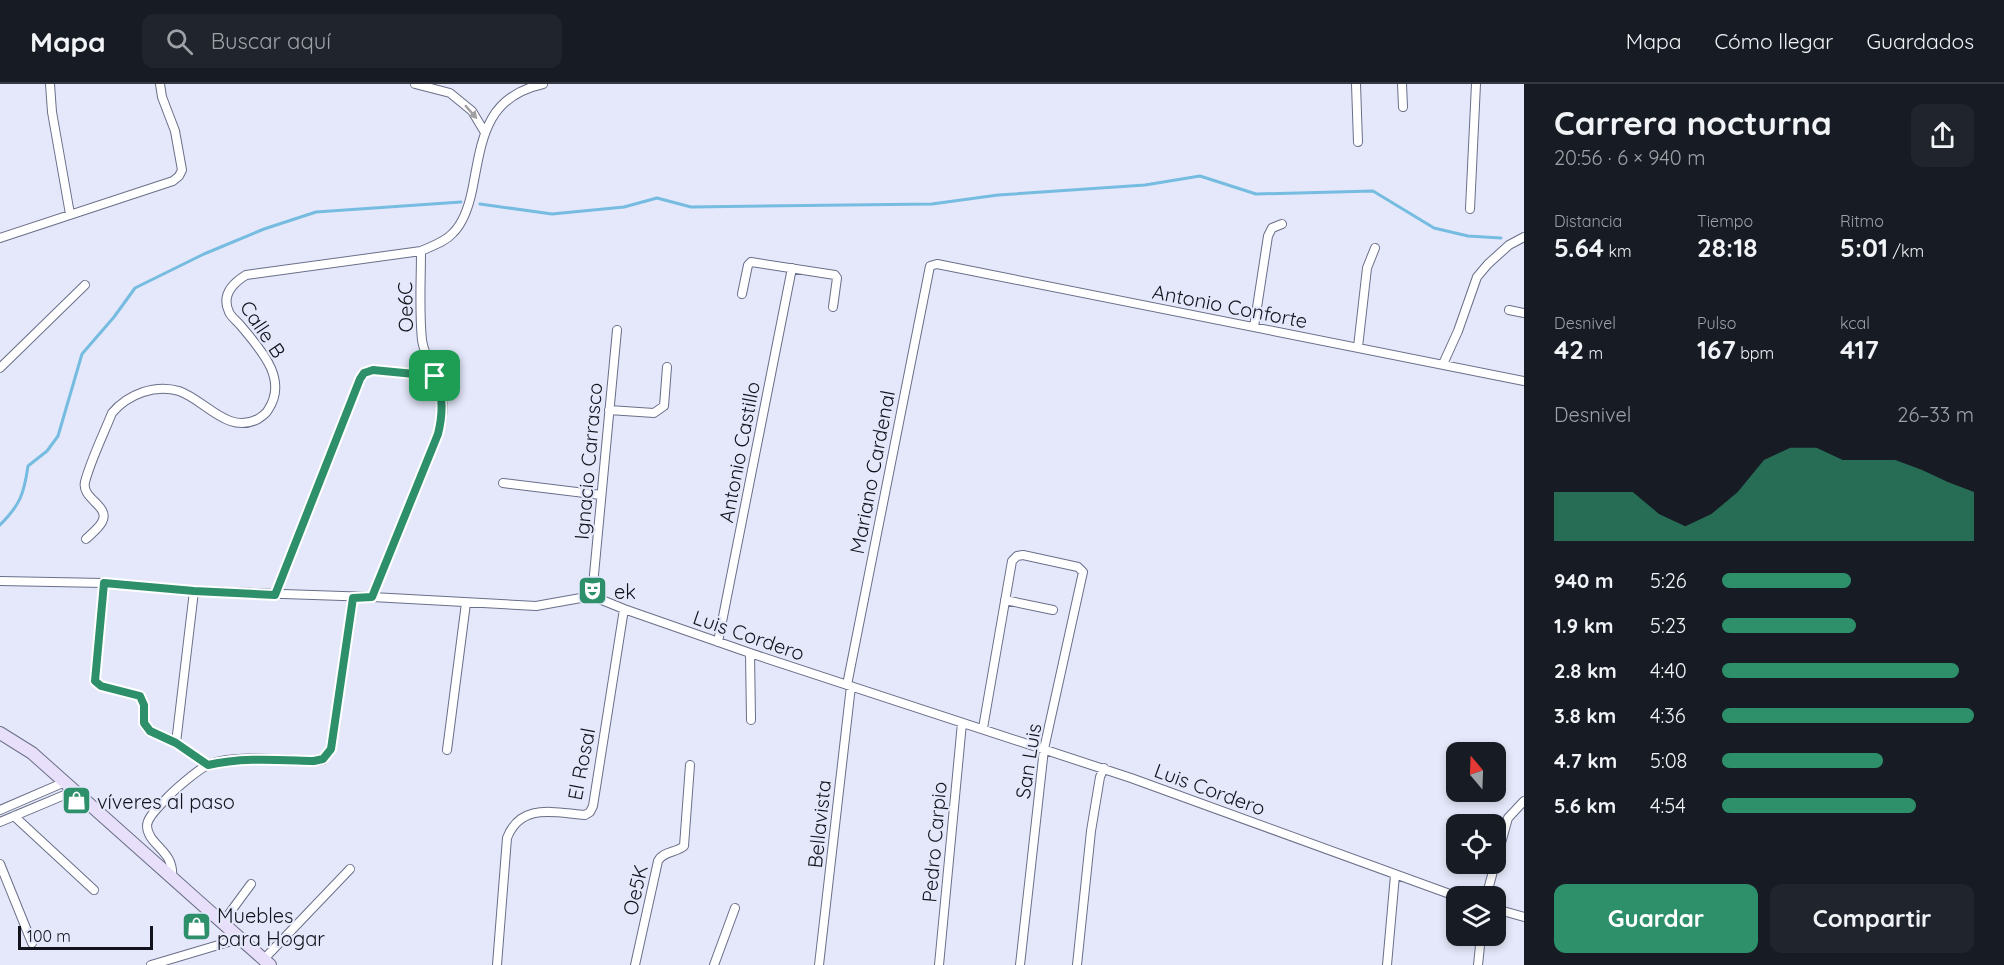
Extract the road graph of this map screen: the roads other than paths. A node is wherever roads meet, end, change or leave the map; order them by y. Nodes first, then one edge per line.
1 (50, 84) edge
2 (160, 84) edge
3 (415, 84) edge
4 (543, 84) edge
5 (1356, 84) edge
6 (1402, 84) edge
7 (1476, 84) edge
8 (1403, 107) dead end
9 (484, 130) junction
10 (1358, 142) dead end
11 (1470, 209) dead end
12 (70, 214) junction
13 (1282, 224) dead end
14 (1524, 237) edge
15 (0, 238) edge
16 (1376, 248) dead end
17 (421, 251) junction
18 (930, 266) joint
19 (792, 268) junction
20 (86, 285) dead end
21 (742, 294) dead end
22 (833, 307) dead end
23 (1509, 310) dead end
24 (1524, 313) edge
25 (1254, 327) junction
26 (617, 330) dead end
27 (1358, 347) junction
28 (1443, 364) junction
29 (667, 367) dead end
30 (0, 368) edge
31 (435, 376) junction
32 (1524, 381) edge
33 (609, 410) junction
34 (503, 483) dead end
35 (601, 495) junction
36 (86, 538) dead end
37 (0, 580) edge
38 (104, 583) junction
39 (194, 591) junction
40 (275, 595) junction
41 (592, 596) junction
42 (372, 597) junction
43 (353, 598) junction
44 (1005, 600) junction
45 (466, 603) junction
46 (624, 609) junction
47 (1053, 610) dead end
48 (718, 642) junction
49 (750, 653) junction
50 (849, 686) junction
51 (751, 720) dead end
52 (962, 723) junction
53 (983, 728) junction
54 (0, 733) edge
55 (176, 743) junction
56 (1044, 749) junction
57 (447, 750) dead end
58 (208, 765) junction
59 (690, 765) dead end
60 (1104, 768) junction
61 (70, 787) junction
62 (1524, 801) edge
63 (0, 810) edge
64 (14, 816) junction
65 (0, 822) edge
66 (1506, 825) edge
67 (0, 864) edge
68 (350, 869) dead end
69 (1395, 876) junction
70 (172, 878) junction
71 (251, 884) dead end
72 (94, 890) dead end
73 (1446, 893) edge
74 (735, 908) dead end
75 (1506, 912) edge
76 (1524, 917) edge
77 (223, 922) junction
78 (242, 938) junction
79 (32, 943) dead end
80 (1480, 946) edge
81 (267, 962) edge
82 (151, 965) edge
83 (497, 965) edge
84 (635, 965) edge
85 (714, 965) edge
86 (819, 965) edge
87 (939, 965) edge
88 (1020, 965) edge
89 (1077, 965) edge
90 (1387, 965) edge
91 (1478, 965) edge

1 - 12 street
2 - 12 street
3 -> 9 street
4 - 9 street, Calle B
5 - 10 street
6 - 8 street
7 - 11 street
9 - 17 street, Calle B
12 - 15 street
13 - 25 street
14 - 28 street
16 - 27 street
17 - 31 street, Oe6C
17 - 36 street, Calle B
18 - 25 street, Antonio Conforte
18 - 50 street, Mariano Cardenal
19 - 21 street
19 - 22 street
19 - 48 street, Antonio Castillo
20 - 30 street
23 - 24 street
25 - 27 street, Antonio Conforte
26 - 33 street, Ignacio Carrasco
27 - 28 street, Antonio Conforte
28 - 32 street, Antonio Conforte
29 - 33 street
31 - 40 street
31 - 42 street, Oe6C
33 - 35 street, Ignacio Carrasco
34 - 35 street
35 - 41 street, Ignacio Carrasco
37 - 38 street
38 - 39 street
38 - 55 street
39 - 40 street
39 - 55 street
40 - 43 street
41 - 45 street
41 - 46 street, Luis Cordero
42 - 43 street
42 - 45 street
43 - 58 street
44 - 47 street
44 - 53 street
44 - 56 street, San Luis
45 - 57 street
46 - 48 street, Luis Cordero
46 - 83 street, El Rosal
48 - 49 street, Luis Cordero
49 - 50 street, Luis Cordero
49 - 51 street
50 - 52 street, Luis Cordero
50 - 86 street, Bellavista
52 - 53 street, Luis Cordero
52 - 87 street, Pedro Carpio
53 - 56 street, Luis Cordero
54 - 61 main road
55 - 58 street
56 - 60 street, Luis Cordero
56 - 88 street, San Luis
58 - 70 street
59 - 84 street, Oe5K
60 - 69 street, Luis Cordero
60 - 89 street
61 - 63 street
61 - 64 street
61 - 70 main road
62 - 66 street
64 - 65 street
64 - 72 street
67 - 79 street
68 - 81 street
69 - 73 street, Luis Cordero
69 - 90 street
70 - 77 main road
71 - 77 street
74 - 85 street
75 - 76 street
77 - 78 main road
78 - 81 main road
78 - 82 street
80 - 91 street

